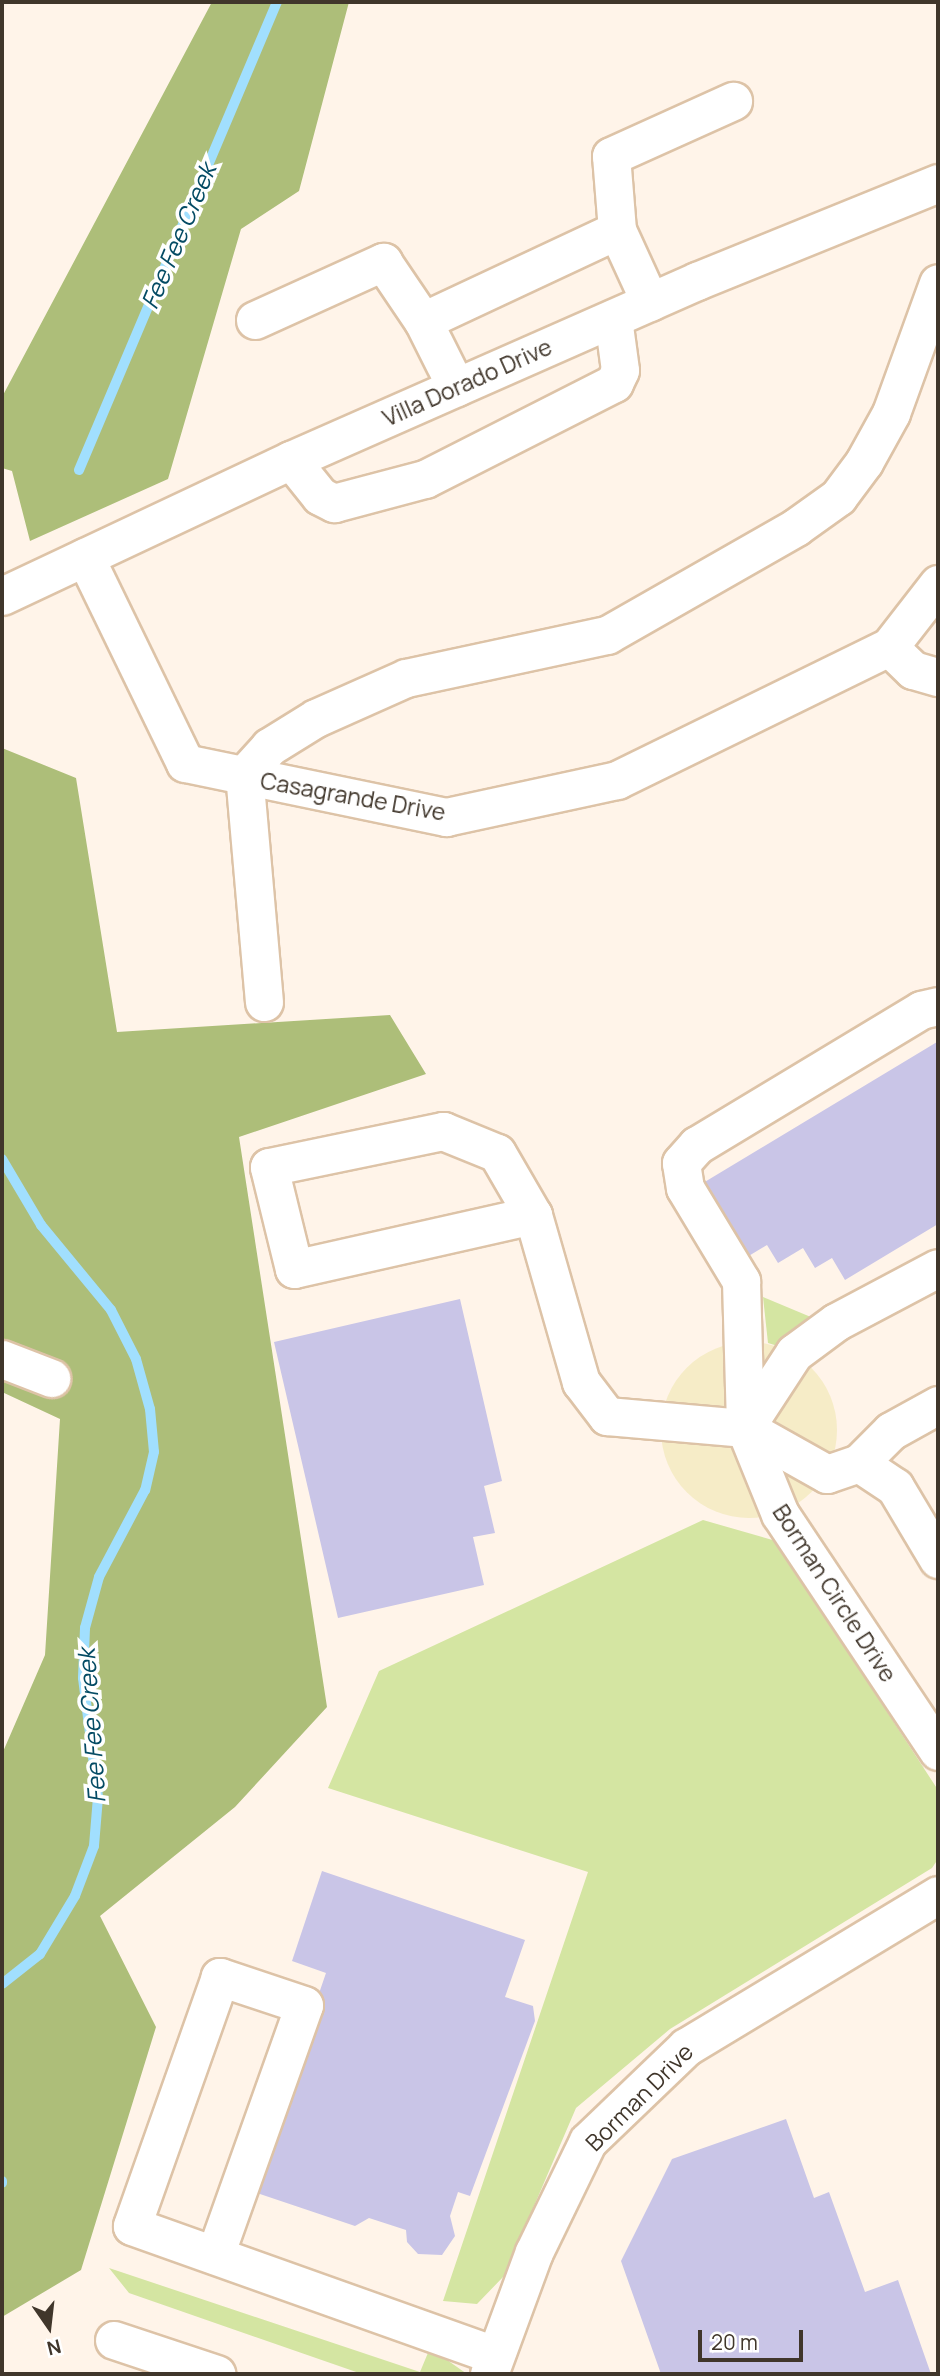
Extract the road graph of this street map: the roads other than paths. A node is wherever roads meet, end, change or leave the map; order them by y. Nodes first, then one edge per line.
1 (733, 101) dead end
2 (938, 183) edge
3 (617, 230) junction
4 (938, 283) edge
5 (650, 302) junction
6 (613, 318) junction
7 (255, 320) dead end
8 (423, 321) junction
9 (456, 387) junction
10 (291, 460) junction
11 (85, 557) junction
12 (938, 584) edge
13 (2, 596) edge
14 (889, 647) junction
15 (938, 677) edge
16 (244, 775) junction
17 (264, 1002) dead end
18 (938, 1006) edge
19 (533, 1215) junction
20 (938, 1268) edge
21 (2, 1359) edge
22 (51, 1378) dead end
23 (938, 1405) edge
24 (746, 1428) junction
25 (859, 1463) junction
26 (938, 1559) edge
27 (938, 1751) edge
28 (938, 1895) edge
29 (215, 2255) junction
30 (114, 2340) dead end
31 (492, 2365) edge
32 (216, 2374) edge

1 - 3 street
2 - 5 street, Villa Dorado Drive
3 - 5 street
3 - 8 street
4 - 16 street
5 - 6 street, Villa Dorado Drive
6 - 9 street, Villa Dorado Drive
6 - 10 street
7 - 8 street
8 - 9 street
9 - 10 street, Villa Dorado Drive
10 - 11 street, Villa Dorado Drive
11 - 13 street, Villa Dorado Drive
11 - 16 street, Casagrande Drive
12 - 14 street, Casagrande Drive
14 - 15 street
14 - 16 street, Casagrande Drive
16 - 17 street
18 - 24 street, Borman Circle Drive
19 - 19 street
19 - 24 street
20 - 24 street
21 - 22 street
23 - 25 street
24 - 25 street
24 - 27 street, Borman Circle Drive
25 - 26 street
28 - 31 street, Borman Drive
29 - 29 street
29 - 31 street
30 - 32 street

